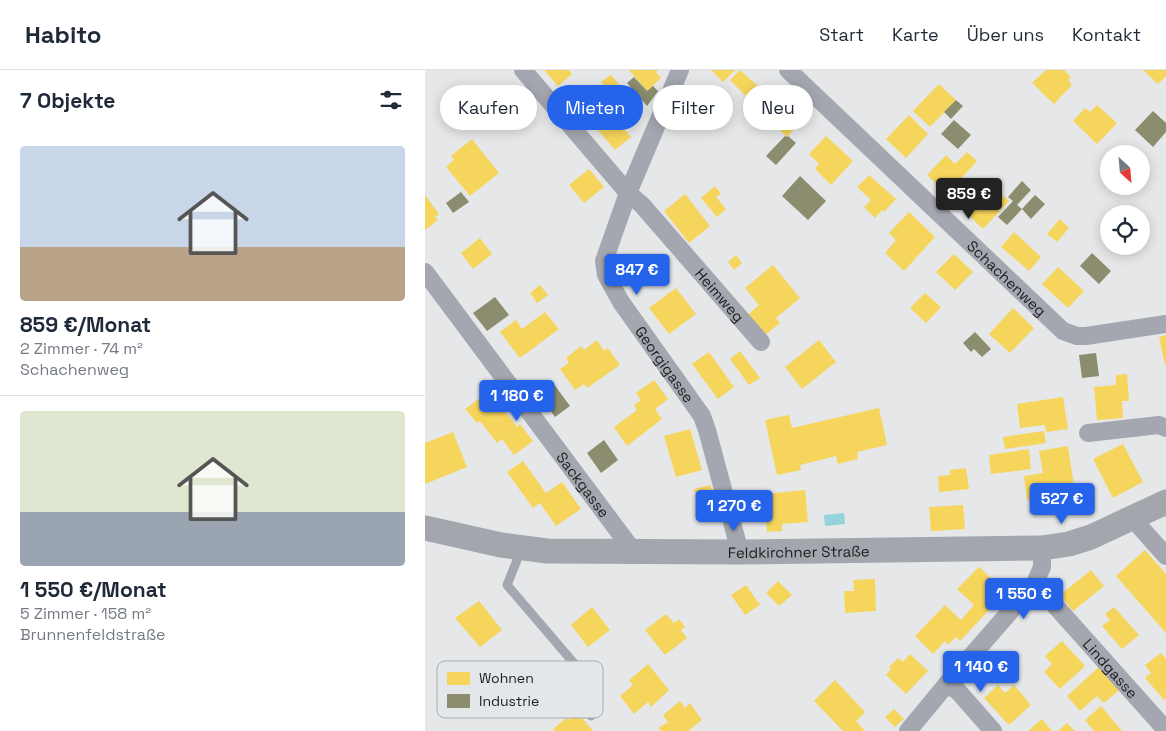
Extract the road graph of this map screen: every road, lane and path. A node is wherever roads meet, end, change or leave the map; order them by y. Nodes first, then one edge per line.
1 (523, 70) edge
2 (680, 70) edge
3 (788, 70) edge
4 (628, 193) junction
5 (425, 272) edge
6 (1166, 324) edge
7 (761, 342) dead end
8 (1166, 428) edge
9 (1088, 433) dead end
10 (1166, 502) edge
11 (1133, 518) junction
12 (425, 528) edge
13 (522, 548) junction
14 (1042, 548) junction
15 (634, 552) junction
16 (740, 552) junction
17 (1166, 556) edge
18 (1035, 583) junction
19 (572, 661) edge
20 (946, 685) junction
21 (1166, 730) edge
22 (908, 731) edge
23 (993, 731) edge

1 - 4 street
2 - 4 street
3 - 6 street, Schachenweg
4 - 7 street, Heimweg
4 - 16 street, Georgigasse
5 - 15 street, Sackgasse
8 - 9 street
10 - 11 street, Feldkirchner Straße
11 - 14 street, Feldkirchner Straße
11 - 17 street
12 - 13 street, Feldkirchner Straße
13 - 15 street, Feldkirchner Straße
13 - 19 lane
14 - 16 street, Feldkirchner Straße
14 - 18 street
15 - 16 street, Feldkirchner Straße
18 - 20 street
18 - 21 street, Lindgasse
20 - 22 street
20 - 23 street

